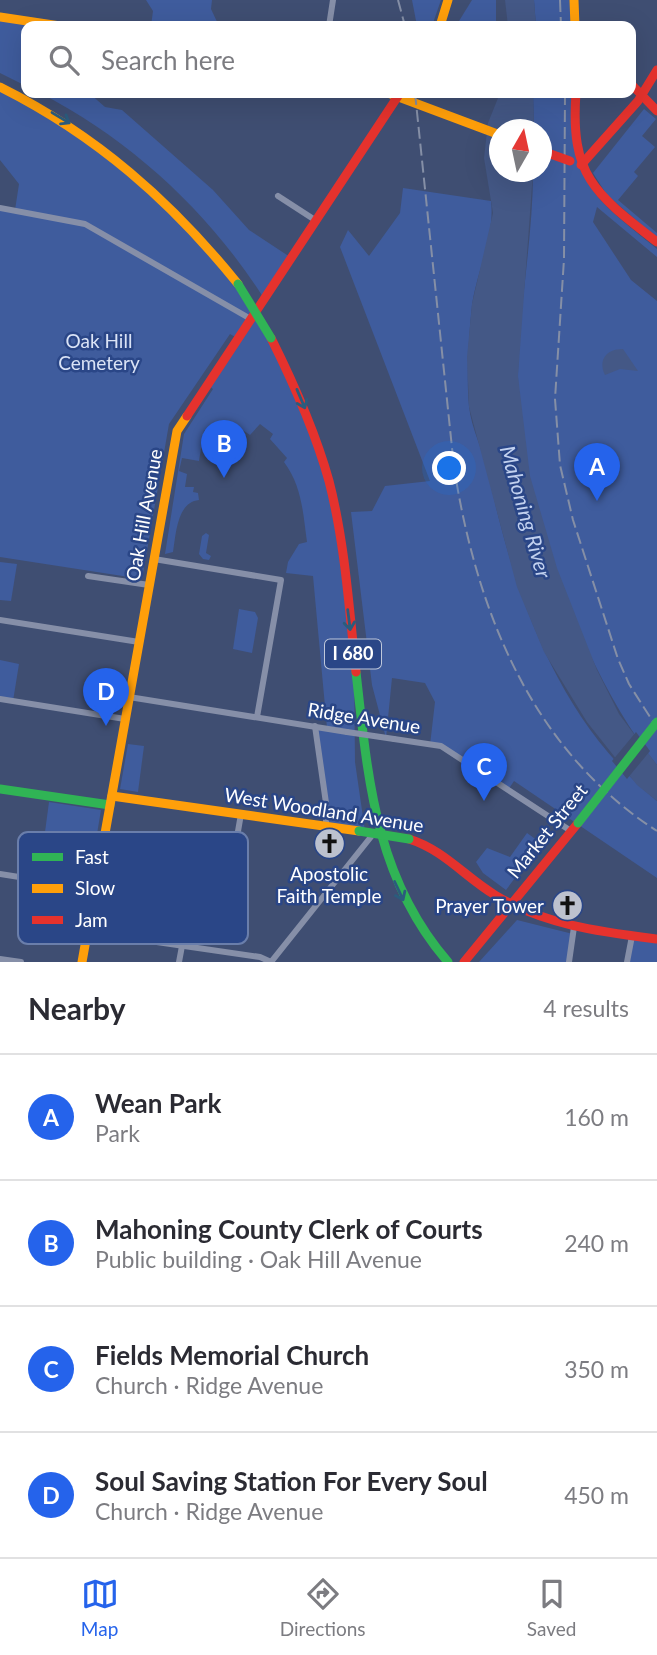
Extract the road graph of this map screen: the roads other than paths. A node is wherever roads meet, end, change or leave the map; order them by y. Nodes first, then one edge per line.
1 (333, 0) edge
2 (448, 0) edge
3 (574, 0) edge
4 (0, 17) edge
5 (27, 21) edge
6 (330, 21) edge
7 (442, 21) edge
8 (575, 21) edge
9 (657, 69) edge
10 (0, 88) edge
11 (636, 90) edge
12 (641, 96) junction
13 (392, 98) edge
14 (404, 98) edge
15 (576, 98) edge
16 (657, 111) edge
17 (489, 131) edge
18 (552, 155) edge
19 (581, 165) junction
20 (278, 196) dead end
21 (0, 208) edge
22 (315, 220) junction
23 (657, 242) edge
24 (249, 318) junction
25 (154, 559) junction
26 (88, 576) dead end
27 (149, 585) junction
28 (0, 620) edge
29 (139, 642) junction
30 (129, 697) junction
31 (0, 699) edge
32 (257, 717) junction
33 (125, 719) junction
34 (657, 722) edge
35 (315, 726) junction
36 (0, 789) edge
37 (111, 800) junction
38 (241, 814) junction
39 (326, 826) junction
40 (571, 831) junction
41 (105, 832) edge
42 (238, 832) edge
43 (374, 833) junction
44 (0, 874) edge
45 (18, 877) edge
46 (512, 904) junction
47 (574, 927) junction
48 (632, 936) junction
49 (657, 939) edge
50 (86, 944) edge
51 (169, 944) edge
52 (182, 946) junction
53 (0, 959) edge
54 (21, 962) edge
55 (82, 962) edge
56 (179, 962) edge
57 (271, 962) edge
58 (448, 962) edge
59 (464, 962) edge
60 (569, 962) edge
61 (627, 962) edge

1 - 6 street
2 - 7 main road
3 - 8 main road
4 - 5 main road
9 - 12 main road
10 -> 58 main road, I 680, bridge
11 - 12 main road
12 - 16 main road
12 - 19 main road
13 - 22 main road, Oak Hill Avenue
14 - 17 main road
15 - 19 main road
18 - 19 main road, bridge
19 - 23 main road
20 - 22 street
21 - 24 street
22 - 24 main road, Oak Hill Avenue
24 - 25 main road, Oak Hill Avenue
25 - 27 main road, Oak Hill Avenue
25 - 32 street
26 - 27 street
27 - 29 main road, Oak Hill Avenue
28 - 29 street
29 - 30 main road, Oak Hill Avenue
30 - 32 street, Ridge Avenue
30 - 33 main road, Oak Hill Avenue
31 - 33 street
32 - 35 street, Ridge Avenue
33 - 37 main road, Oak Hill Avenue
34 - 40 main road, Market Street, bridge
35 - 39 street
35 - 40 street, Ridge Avenue, bridge
36 - 37 main road, West Woodland Avenue
37 - 38 main road, West Woodland Avenue
37 - 41 main road, Oak Hill Avenue
38 - 39 main road, West Woodland Avenue
38 - 42 street
39 - 43 main road, West Woodland Avenue, bridge
40 - 46 main road, Market Street
43 - 46 main road, West Woodland Avenue, bridge
43 - 57 street
44 - 45 street
46 - 47 main road, West Woodland Avenue
46 - 59 main road, Market Street
47 - 48 main road, West Woodland Avenue
47 - 60 street
48 - 49 main road, West Woodland Avenue
48 - 61 street
50 - 55 main road, Oak Hill Avenue
51 - 52 street
52 - 56 street
52 - 57 street
53 - 54 street

